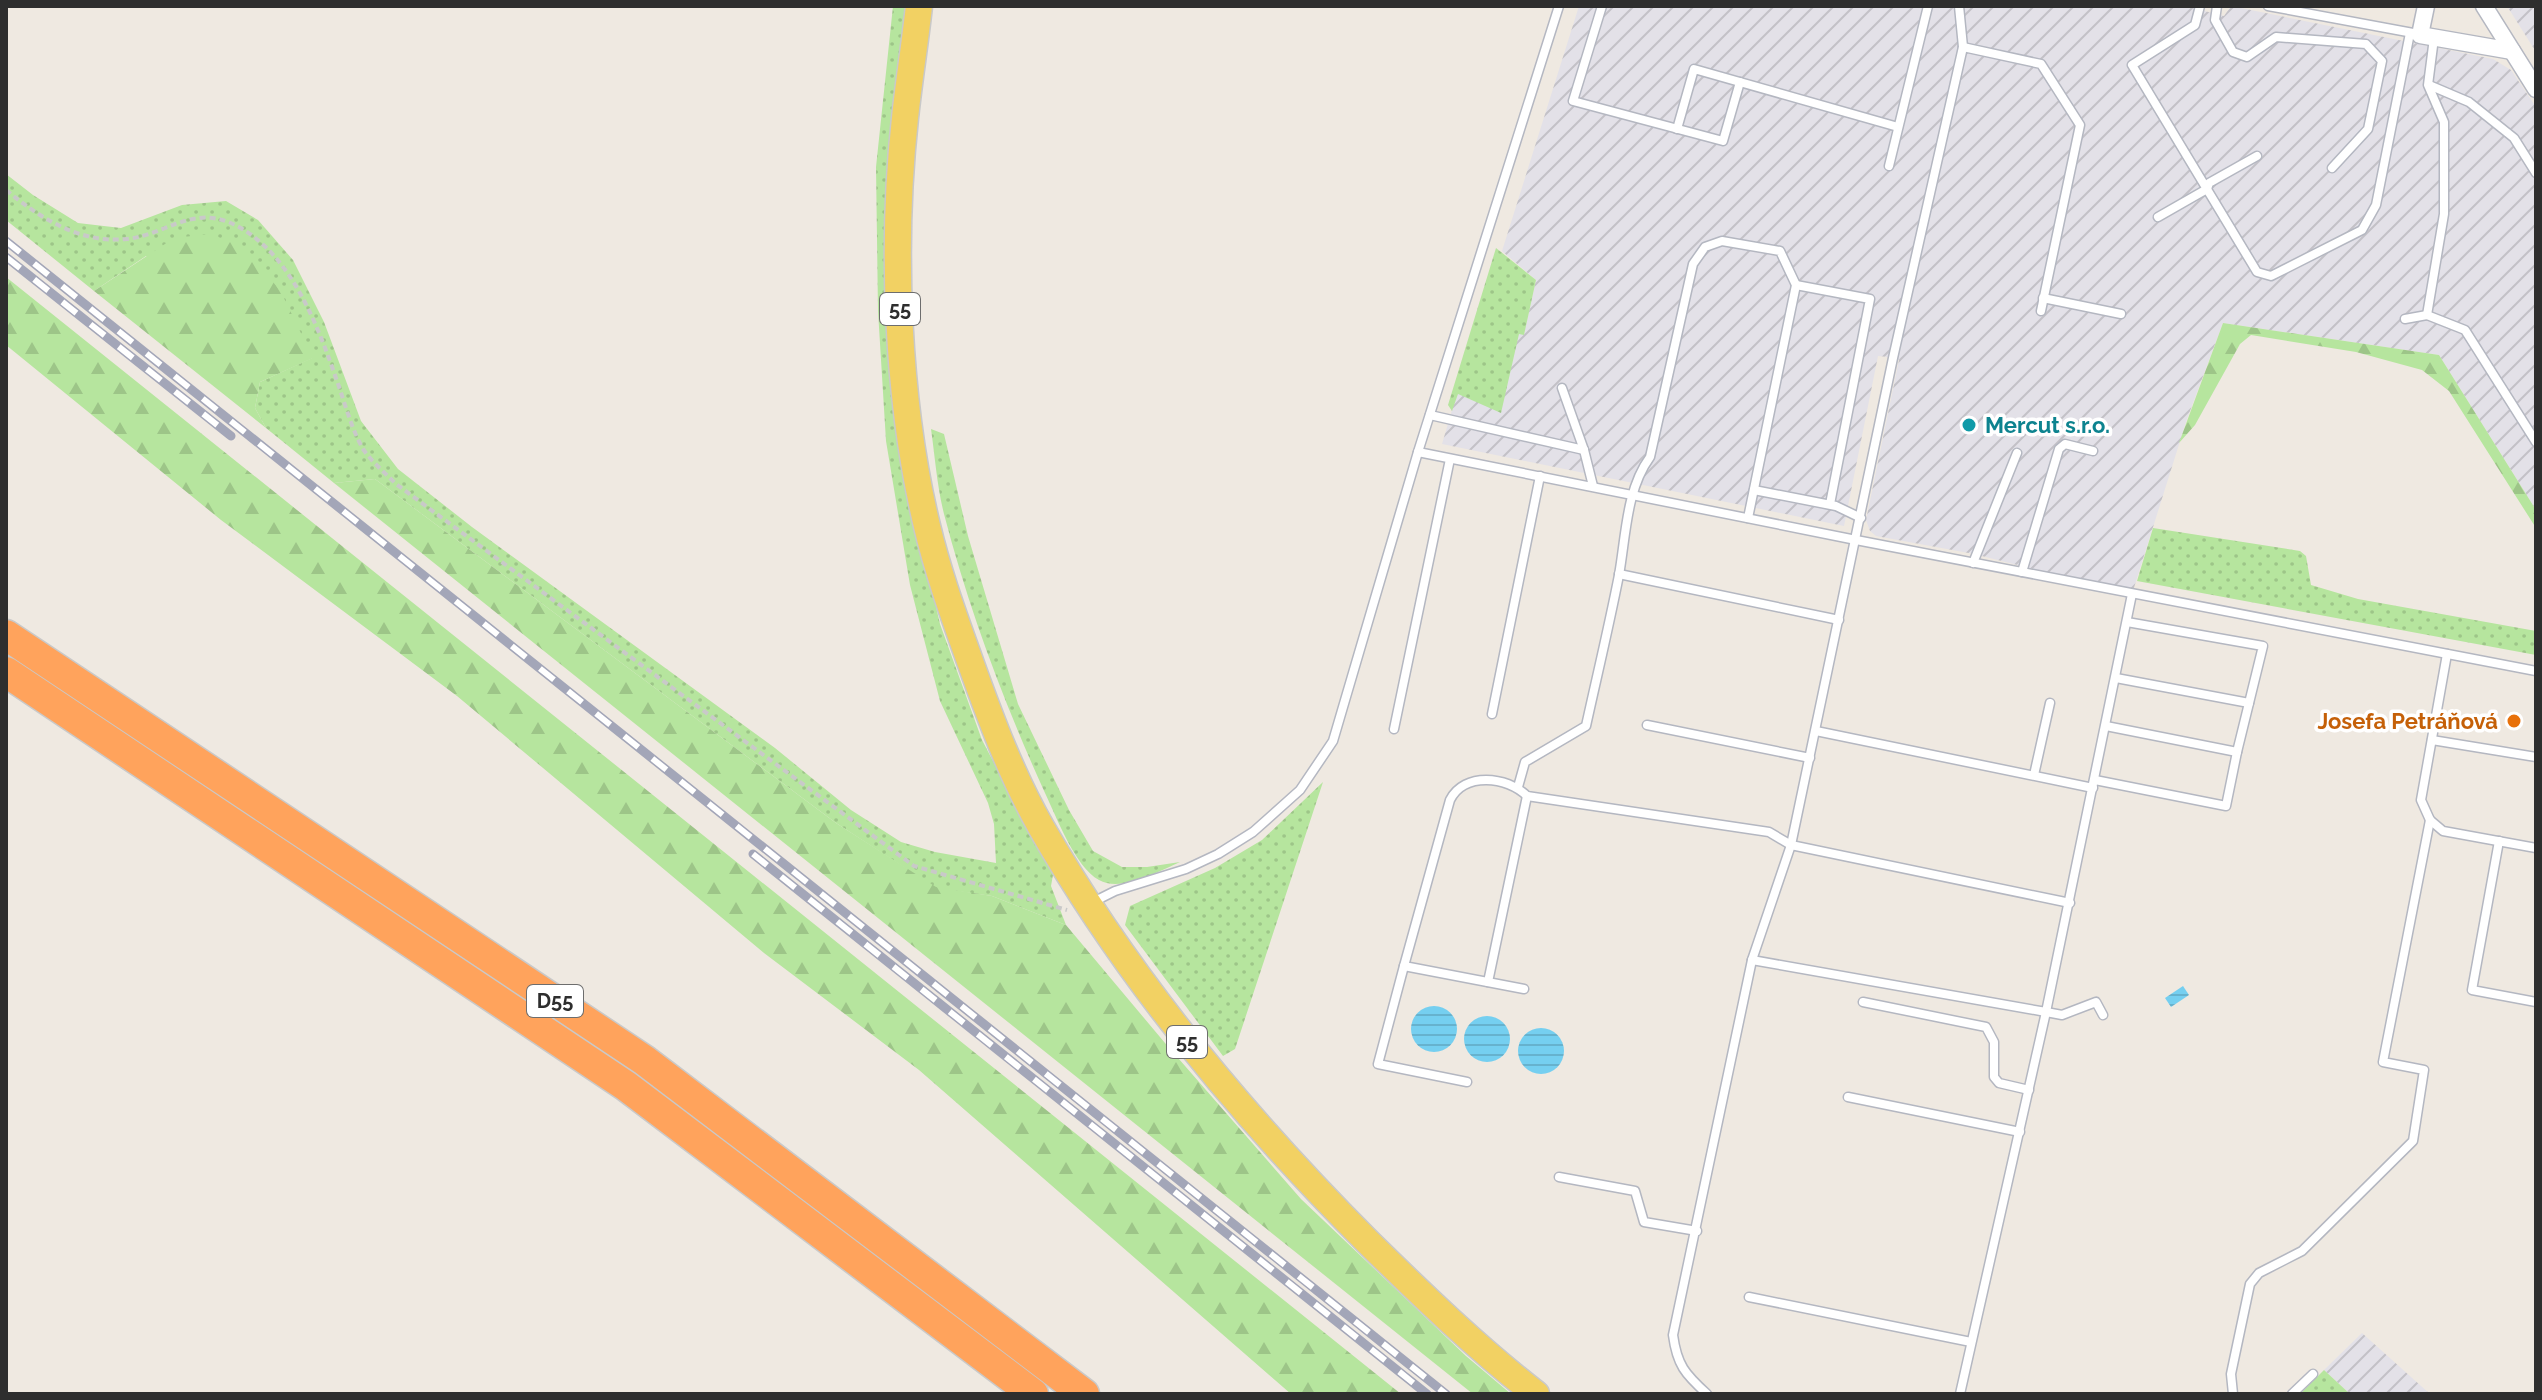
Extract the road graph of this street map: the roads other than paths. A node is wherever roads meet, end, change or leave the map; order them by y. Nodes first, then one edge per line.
1 (919, 6) edge
2 (1559, 6) edge
3 (1602, 6) edge
4 (1928, 6) edge
5 (1959, 6) edge
6 (2200, 6) edge
7 (2217, 6) edge
8 (2268, 6) edge
9 (2426, 6) edge
10 (2484, 6) edge
11 (2422, 35) junction
12 (1963, 47) junction
13 (2512, 51) junction
14 (1740, 82) junction
15 (2535, 83) edge
16 (2428, 85) junction
17 (1898, 127) junction
18 (1677, 129) junction
19 (2257, 156) dead end
20 (1889, 166) dead end
21 (2332, 168) dead end
22 (2536, 173) edge
23 (2207, 189) junction
24 (2158, 217) dead end
25 (1796, 285) junction
26 (2043, 298) junction
27 (2041, 311) dead end
28 (2121, 314) dead end
29 (2427, 315) junction
30 (2405, 319) dead end
31 (1562, 388) dead end
32 (1430, 415) junction
33 (2536, 442) edge
34 (1584, 450) junction
35 (2093, 451) dead end
36 (1418, 452) junction
37 (2017, 453) dead end
38 (1450, 459) junction
39 (1540, 476) junction
40 (1593, 486) junction
41 (1754, 490) junction
42 (1633, 493) junction
43 (1830, 504) junction
44 (1748, 518) junction
45 (1861, 518) junction
46 (1856, 540) junction
47 (1973, 563) junction
48 (2022, 572) junction
49 (1619, 574) junction
50 (2132, 594) junction
51 (1839, 620) junction
52 (2127, 622) junction
53 (6, 635) edge
54 (2447, 654) junction
55 (2536, 671) edge
56 (6, 672) edge
57 (2116, 678) junction
58 (2050, 703) dead end
59 (2249, 703) junction
60 (1492, 714) dead end
61 (1647, 725) dead end
62 (2106, 726) junction
63 (1394, 729) dead end
64 (1816, 731) junction
65 (2432, 740) junction
66 (2237, 752) junction
67 (2536, 757) edge
68 (1810, 758) junction
69 (2034, 775) junction
70 (2094, 784) junction
71 (1518, 787) junction
72 (1527, 796) junction
73 (2430, 820) junction
74 (2499, 841) junction
75 (1791, 845) junction
76 (2536, 848) edge
77 (2070, 903) junction
78 (1089, 904) junction
79 (1752, 960) junction
80 (1404, 966) junction
81 (1488, 982) junction
82 (1524, 989) dead end
83 (1863, 1002) dead end
84 (2536, 1002) edge
85 (2046, 1012) junction
86 (2103, 1015) dead end
87 (1467, 1082) dead end
88 (2029, 1090) junction
89 (1848, 1097) dead end
90 (2020, 1132) junction
91 (1559, 1177) dead end
92 (1697, 1231) junction
93 (1749, 1297) dead end
94 (1971, 1342) junction
95 (2313, 1374) dead end
96 (1033, 1394) edge
97 (1084, 1394) edge
98 (1536, 1394) edge
99 (1707, 1394) edge
100 (1960, 1394) edge
101 (2233, 1394) edge
102 (2292, 1394) edge

1 - 78 main road, 55
2 - 32 lane
3 - 18 lane
4 - 17 lane
5 - 12 lane
6 - 23 lane
7 - 21 lane
8 - 11 lane
9 - 11 street
10 - 13 street
11 - 13 street
11 - 16 lane
11 - 23 lane
12 - 26 lane
12 - 45 lane
13 - 15 street
14 - 17 lane
14 - 18 lane
14 - 18 lane
16 - 22 lane
16 - 29 lane
17 - 20 lane
19 - 23 lane
23 - 24 lane
25 - 41 lane
25 - 42 lane
25 - 43 lane
26 - 27 lane
26 - 28 lane
29 - 30 lane
29 - 33 lane
31 - 34 lane
32 - 34 lane
32 - 36 lane
34 - 40 lane
35 - 48 lane
36 - 38 lane
36 - 78 lane
37 - 47 lane
38 - 39 lane
38 - 63 lane
39 - 40 lane
39 - 60 lane
40 - 42 lane
41 - 43 lane
41 - 44 lane
42 - 44 lane
42 - 49 lane
43 - 45 lane
44 - 46 lane
45 - 46 lane
46 - 47 lane
46 - 51 lane
47 - 48 lane
48 - 50 lane
49 - 51 lane
49 - 71 lane
50 - 52 lane
50 - 54 lane
51 - 64 lane
52 - 57 lane
52 - 59 lane
53 - 97 highway, D55
54 - 55 lane
54 - 65 lane
56 - 96 highway, D55
57 - 59 lane
57 - 62 lane
58 - 69 lane
59 - 66 lane
61 - 68 lane
62 - 66 lane
62 - 70 lane
64 - 68 lane
64 - 69 lane
65 - 67 lane
65 - 73 lane
66 - 70 lane
68 - 75 lane
69 - 70 lane
70 - 77 lane
71 - 72 lane
71 - 80 lane
72 - 75 lane
72 - 81 lane
73 - 74 lane
73 - 101 lane
74 - 76 lane
74 - 84 lane
75 - 77 lane
75 - 79 lane
77 - 85 lane
78 - 98 main road, 55
79 - 85 lane
79 - 92 lane
80 - 81 lane
80 - 87 lane
81 - 82 lane
83 - 88 lane
85 - 86 lane
85 - 88 lane
88 - 90 lane
89 - 90 lane
90 - 94 lane
91 - 92 lane
92 - 99 lane
93 - 94 lane
94 - 100 lane
95 - 102 lane

